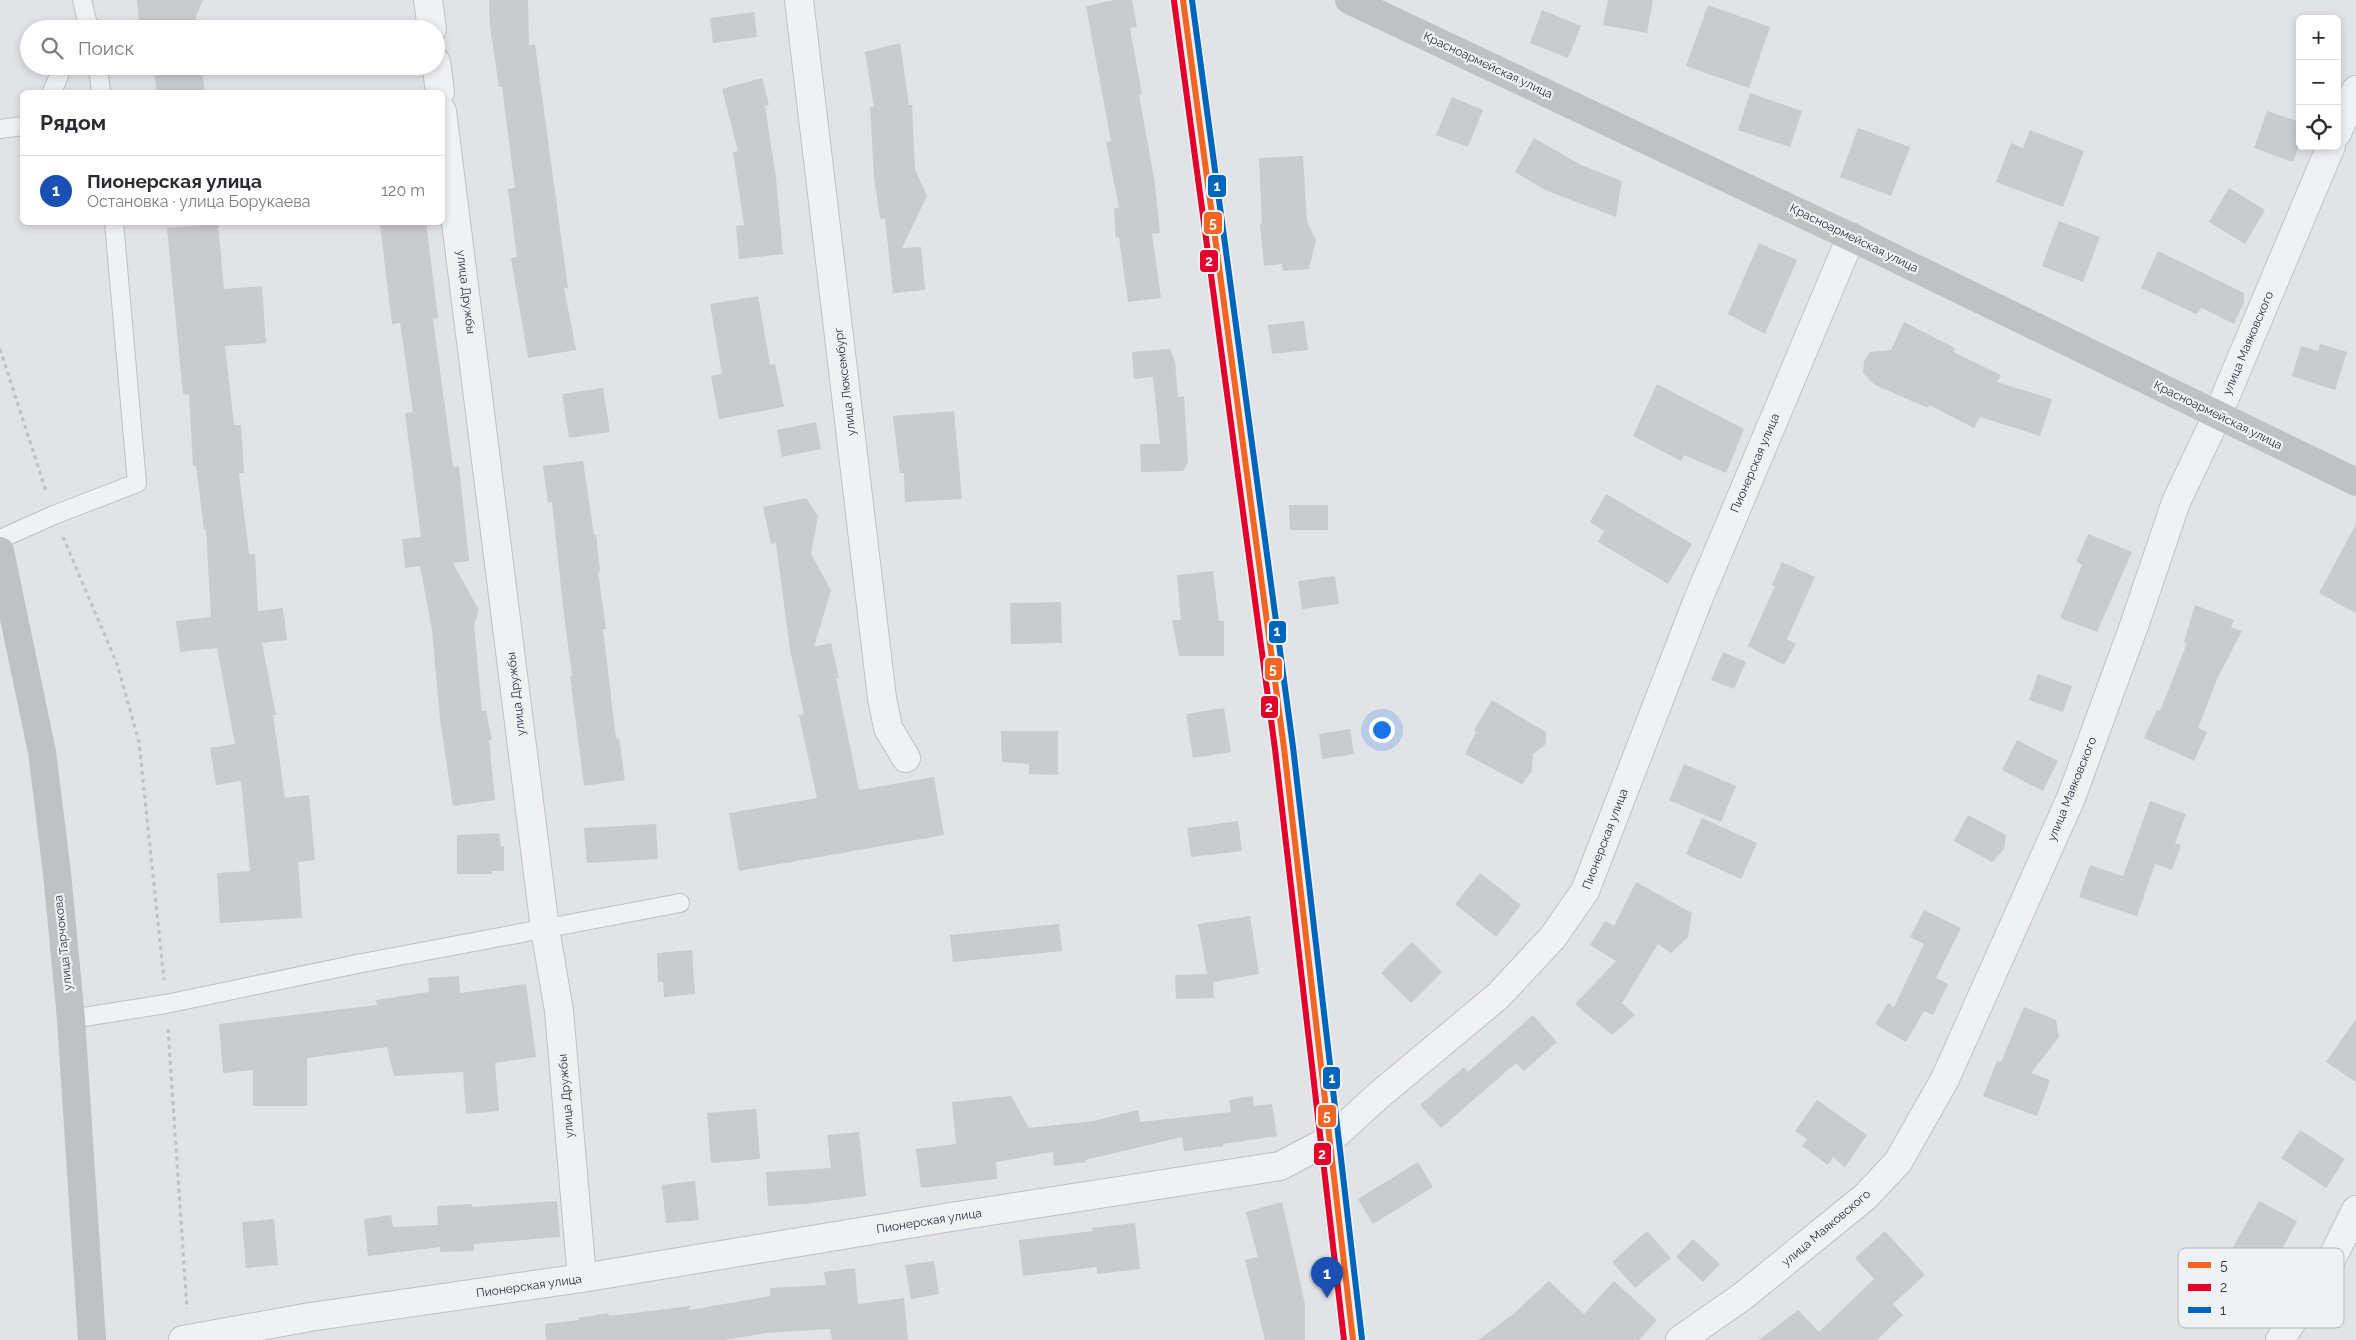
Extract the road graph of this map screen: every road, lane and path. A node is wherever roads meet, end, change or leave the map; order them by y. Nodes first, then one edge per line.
1 (428, 0) edge
2 (800, 0) edge
3 (1183, 0) edge
4 (1349, 0) edge
5 (82, 3) edge
6 (78, 20) edge
7 (87, 20) edge
8 (431, 20) edge
9 (59, 75) edge
10 (99, 75) edge
11 (438, 75) edge
12 (53, 90) edge
13 (101, 90) edge
14 (440, 90) edge
15 (2356, 90) edge
16 (2341, 124) edge
17 (20, 126) edge
18 (0, 129) edge
19 (445, 135) edge
20 (2329, 150) edge
21 (114, 225) edge
22 (1851, 236) junction
23 (0, 349) edge
24 (2218, 414) junction
25 (2356, 482) edge
26 (54, 515) junction
27 (0, 539) edge
28 (0, 551) edge
29 (906, 758) dead end
30 (680, 903) dead end
31 (545, 929) junction
32 (166, 1004) junction
33 (71, 1019) junction
34 (1331, 1139) junction
35 (2356, 1210) edge
36 (2337, 1248) edge
37 (582, 1278) junction
38 (2288, 1328) edge
39 (186, 1339) edge
40 (92, 1340) edge
41 (1354, 1340) edge
42 (1680, 1340) edge
43 (2280, 1340) edge

1 - 8 street
2 - 29 street, улица Люксембург
3 - 34 street
4 - 22 street, Красноармейская улица
5 - 6 lane
5 - 7 lane
9 - 12 lane
10 - 13 lane
11 - 14 street
15 - 16 street
17 - 18 lane
19 - 31 street, улица Дружбы
20 - 24 street, улица Маяковского
21 - 26 lane
22 - 24 street, Красноармейская улица
22 - 34 street, Пионерская улица
23 - 26 path
24 - 25 street, Красноармейская улица
24 - 42 street, улица Маяковского
26 - 27 lane
26 - 32 path
28 - 33 street, улица Тарчокова
30 - 31 lane
31 - 32 lane
31 - 37 street, улица Дружбы
32 - 33 lane
32 - 39 path
33 - 40 street, улица Тарчокова
34 - 37 street, Пионерская улица
34 - 41 street
35 - 36 street
37 - 39 street, Пионерская улица
38 - 43 street

